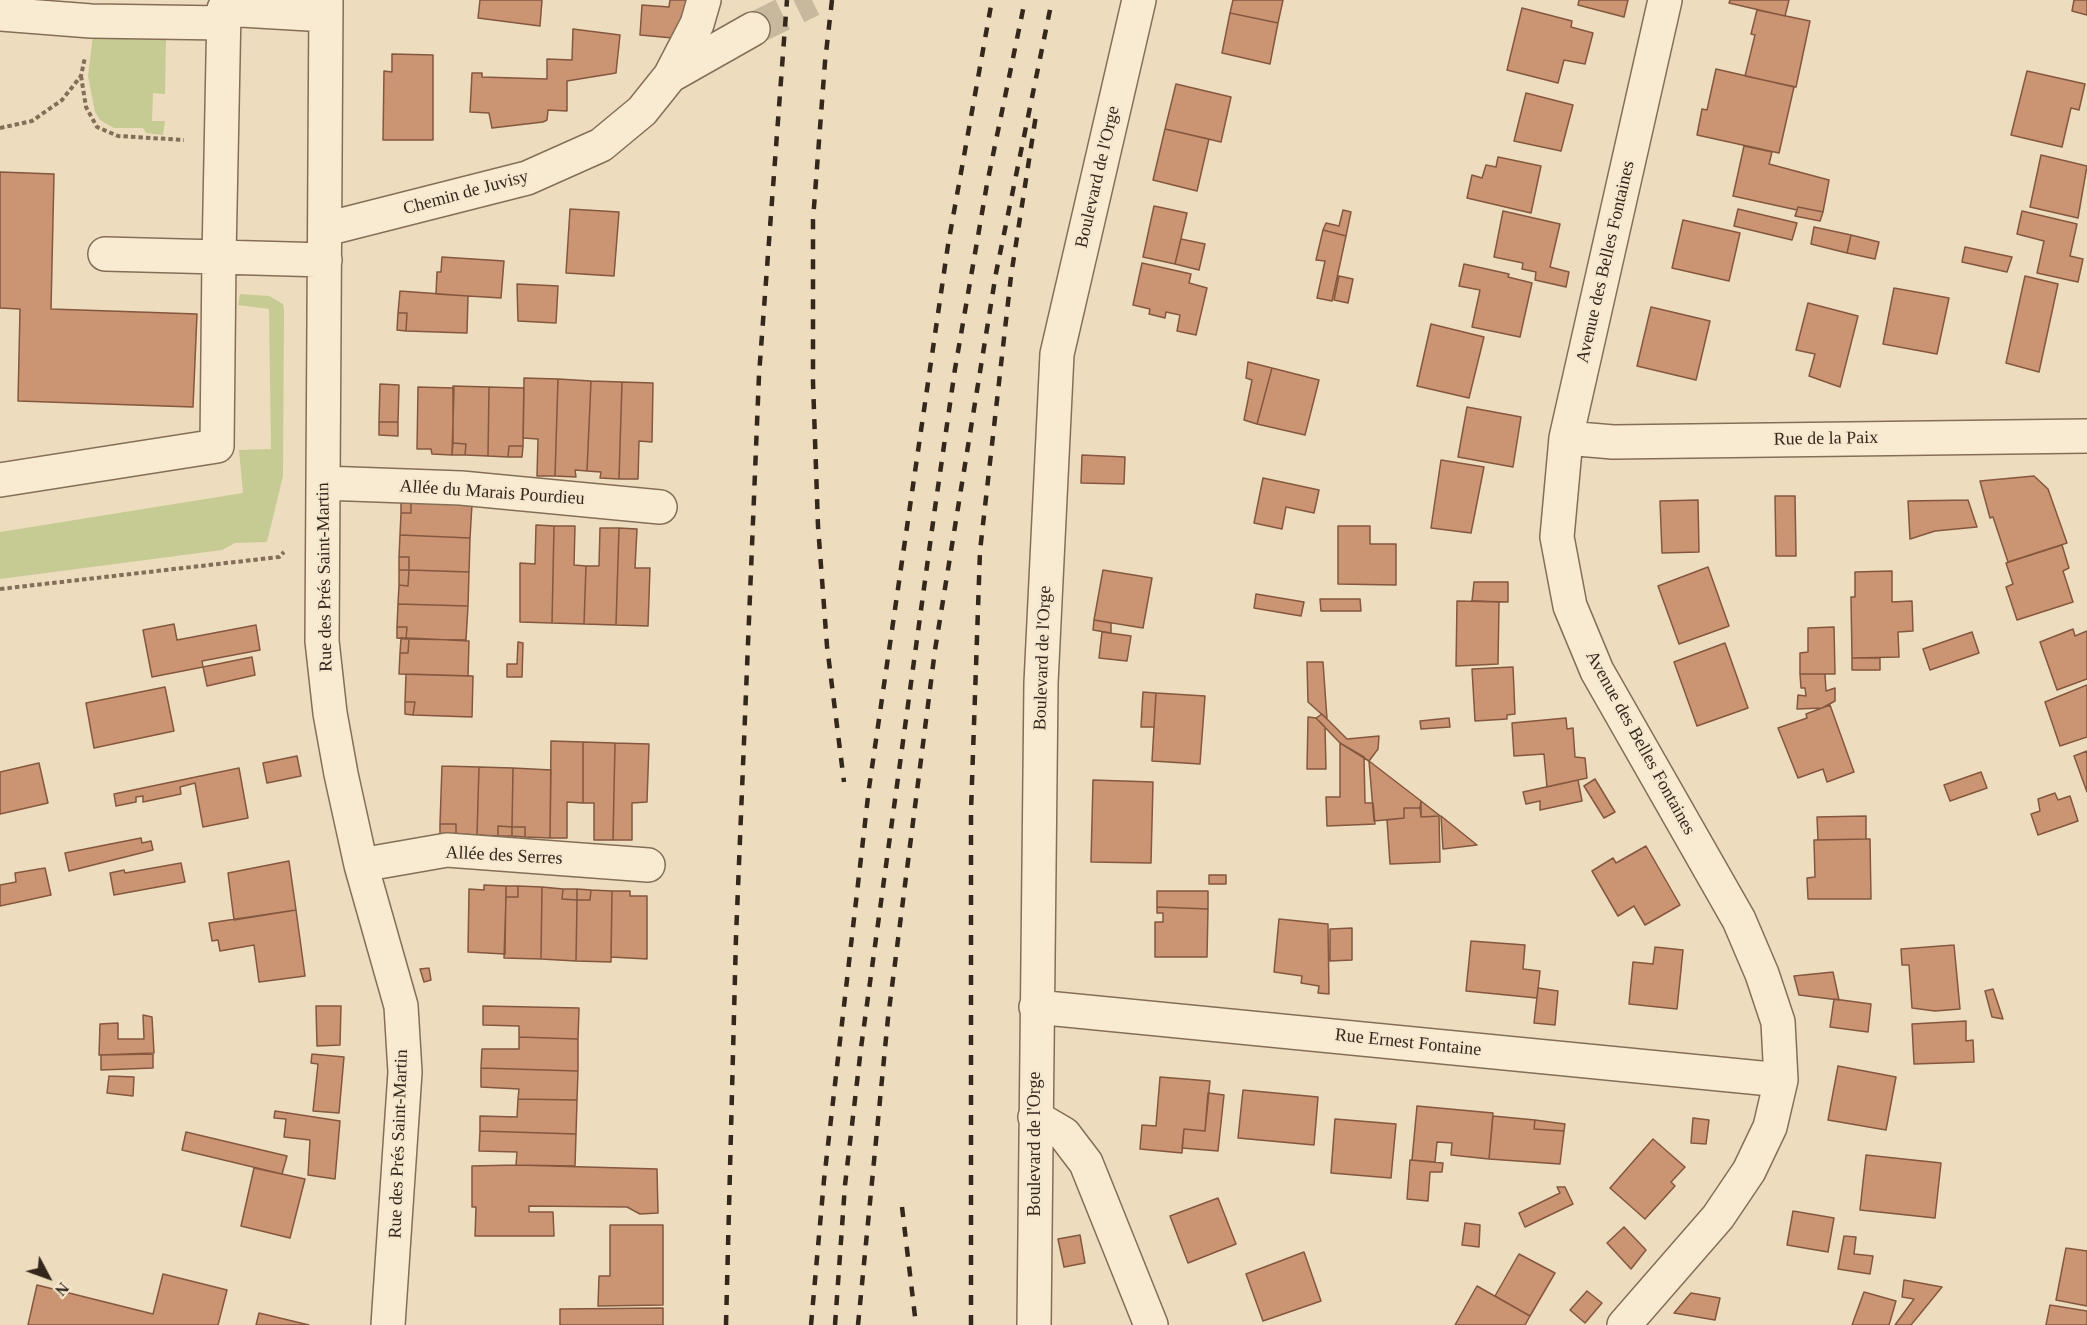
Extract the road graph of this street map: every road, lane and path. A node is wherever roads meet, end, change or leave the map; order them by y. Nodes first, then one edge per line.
1 (704, 0) edge
2 (1139, 0) edge
3 (1665, 0) edge
4 (326, 8) edge
5 (224, 11) edge
6 (0, 14) edge
7 (91, 21) junction
8 (753, 29) tunnel mouth
9 (81, 76) junction
10 (670, 76) junction
11 (0, 128) edge
12 (224, 143) junction
13 (326, 228) junction
14 (105, 254) dead end
15 (219, 257) junction
16 (325, 260) junction
17 (2087, 436) edge
18 (1566, 438) junction
19 (0, 480) edge
20 (323, 483) junction
21 (660, 507) dead end
22 (323, 517) junction
23 (0, 589) edge
24 (361, 865) junction
25 (648, 865) dead end
26 (1036, 1007) junction
27 (1781, 1080) junction
28 (1035, 1117) junction
29 (388, 1325) edge
30 (1034, 1325) edge
31 (1150, 1325) edge
32 (1624, 1325) edge

1 - 10 street, Chemin de Juvisy
2 - 26 street, Boulevard de l'Orge
3 - 18 street, Avenue des Belles Fontaines
4 - 5 street
4 - 13 street, Rue des Prés Saint-Martin
5 - 7 street
5 - 12 street
6 - 7 street
7 - 9 path
8 - 10 street
9 - 11 path
9 - 12 path
10 - 13 street, Chemin de Juvisy
12 - 15 street
13 - 16 street, Rue des Prés Saint-Martin
14 - 15 street
15 - 16 street
15 - 19 street
16 - 20 street, Rue des Prés Saint-Martin
17 - 18 street, Rue de la Paix
18 - 27 street, Avenue des Belles Fontaines
20 - 21 street, Allée du Marais Pourdieu
20 - 22 street, Rue des Prés Saint-Martin
22 - 23 path
22 - 24 street, Rue des Prés Saint-Martin
24 - 25 street, Allée des Serres
24 - 29 street, Rue des Prés Saint-Martin
26 - 27 street, Rue Ernest Fontaine
26 - 28 street, Boulevard de l'Orge
27 - 32 street, Avenue des Belles Fontaines
28 - 30 street, Boulevard de l'Orge
28 - 31 street

